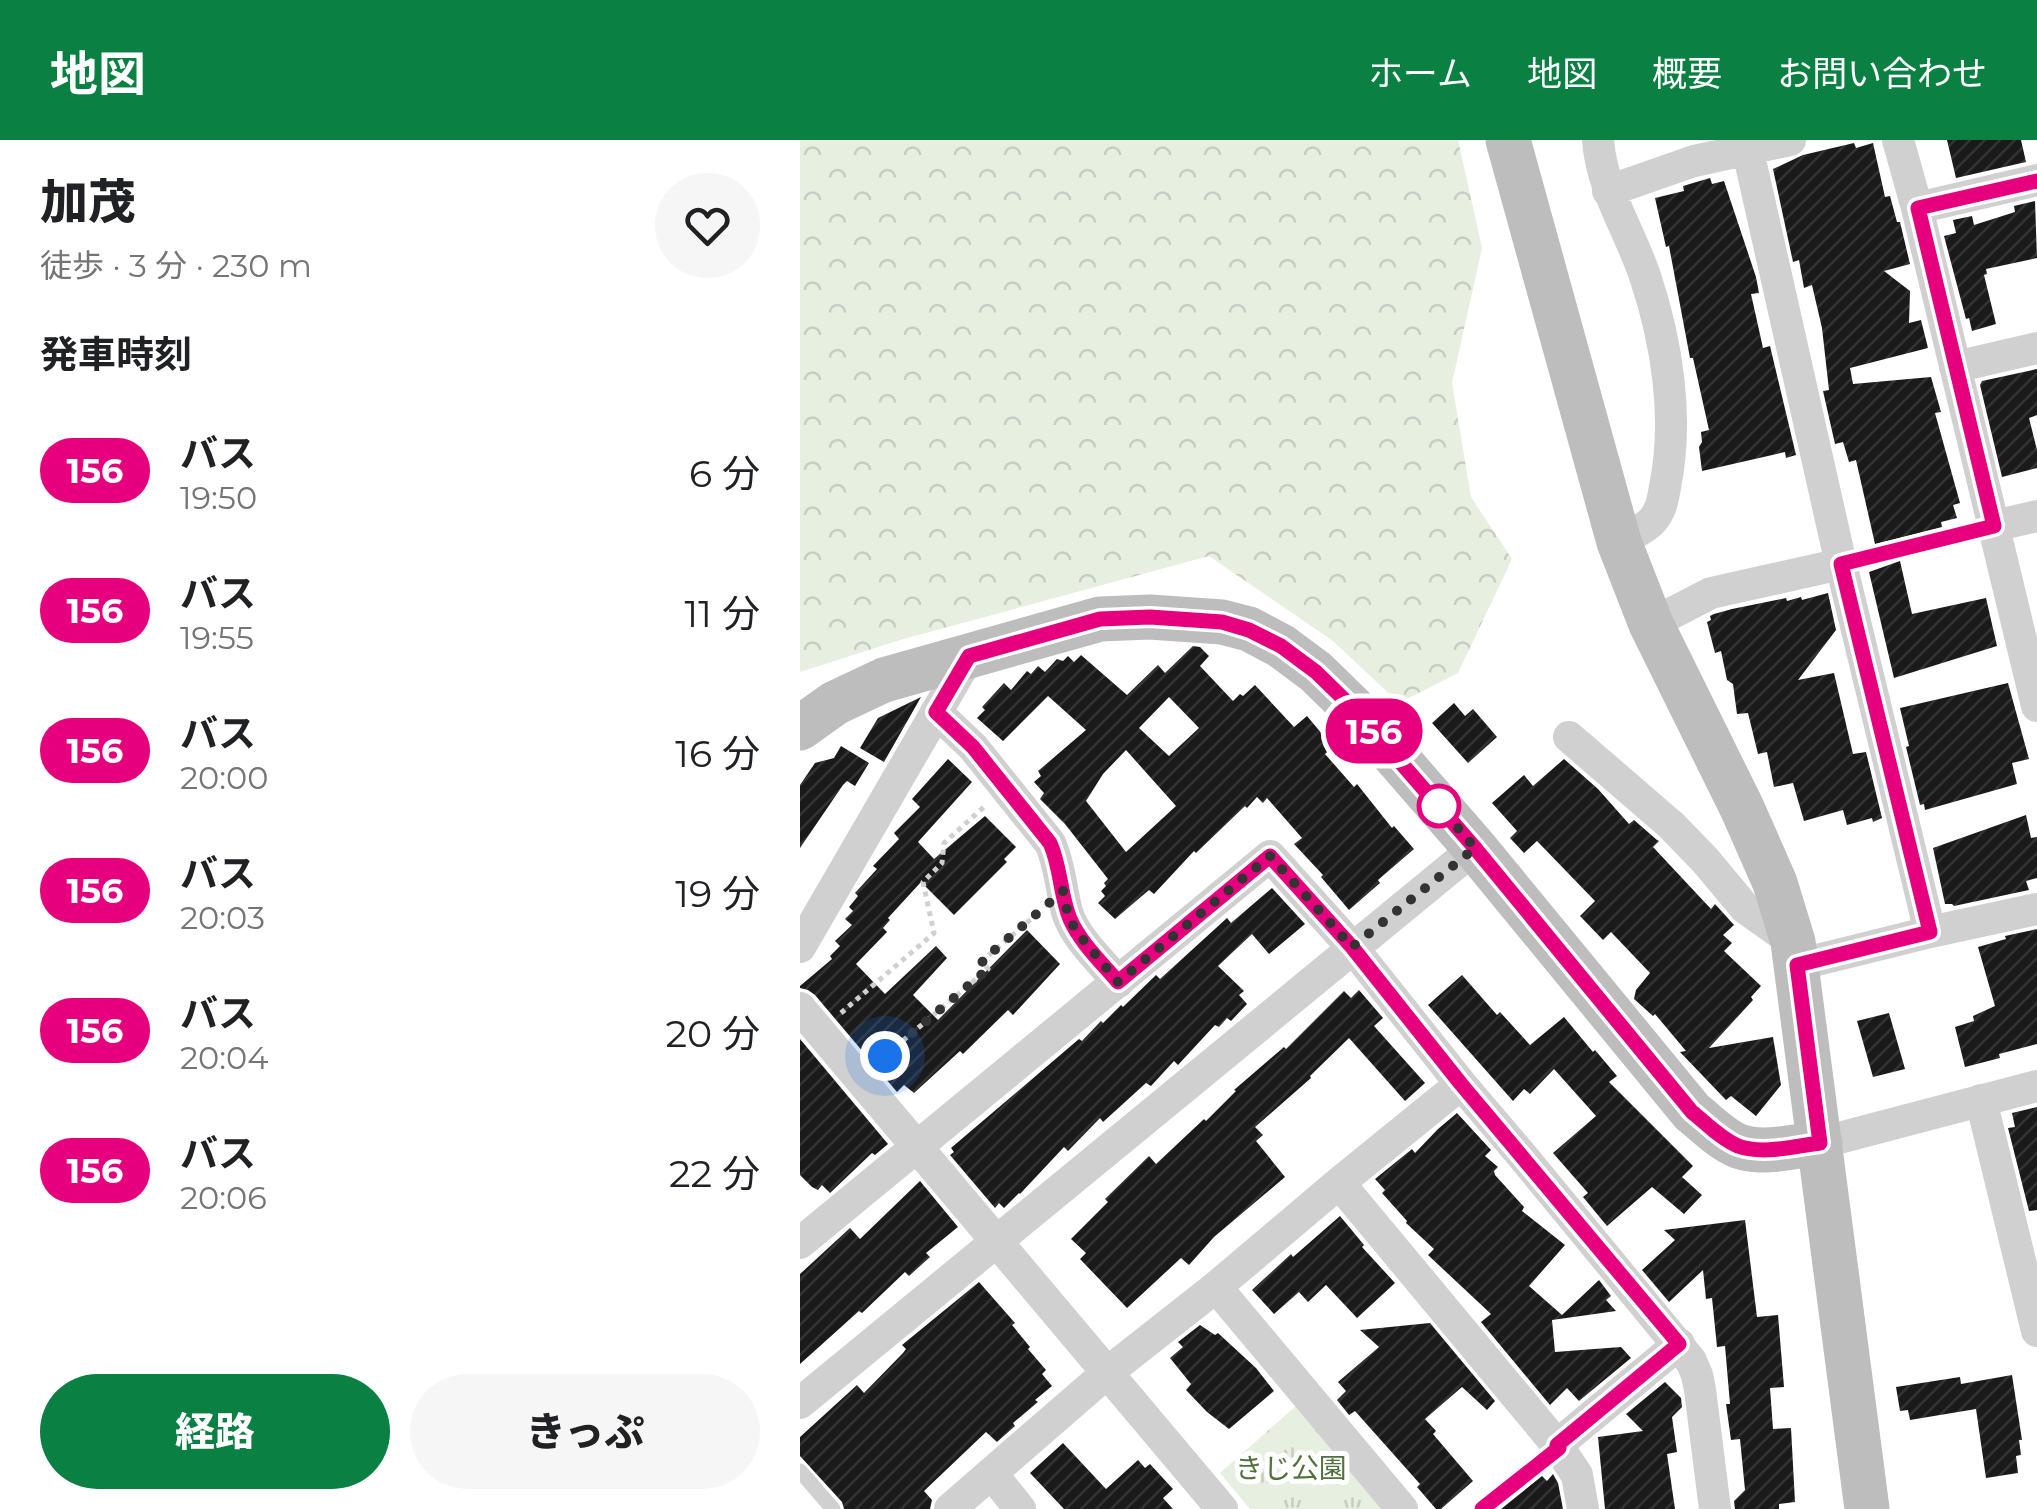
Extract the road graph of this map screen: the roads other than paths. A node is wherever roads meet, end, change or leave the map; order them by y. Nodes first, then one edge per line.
1 (1508, 140) edge
2 (1598, 140) edge
3 (1790, 140) edge
4 (1898, 140) edge
5 (1748, 151) junction
6 (2037, 180) edge
7 (1608, 191) junction
8 (1918, 208) junction
9 (2037, 348) edge
10 (1954, 367) junction
11 (2037, 516) edge
12 (1994, 526) junction
13 (1620, 542) junction
14 (1841, 564) junction
15 (1651, 624) junction
16 (969, 656) junction
17 (2037, 706) edge
18 (936, 712) junction
19 (800, 728) edge
20 (1569, 737) dead end
21 (1475, 848) junction
22 (2037, 909) edge
23 (1930, 932) junction
24 (800, 947) edge
25 (1352, 947) junction
26 (1795, 954) junction
27 (1118, 982) junction
28 (810, 1020) edge
29 (1461, 1084) junction
30 (2037, 1086) edge
31 (1982, 1100) junction
32 (1820, 1143) junction
33 (918, 1148) junction
34 (1339, 1183) junction
35 (997, 1240) junction
36 (800, 1243) edge
37 (2029, 1260) edge
38 (1216, 1287) junction
39 (2037, 1330) edge
40 (1679, 1344) junction
41 (1108, 1372) junction
42 (800, 1403) edge
43 (1558, 1447) junction
44 (800, 1471) edge
45 (992, 1474) junction
46 (833, 1509) edge
47 (950, 1509) edge
48 (1020, 1509) edge
49 (1222, 1509) edge
50 (1402, 1509) edge
51 (1482, 1509) edge
52 (1583, 1509) edge
53 (1715, 1509) edge
54 (1867, 1509) edge

1 - 13 street
2 - 7 street
3 - 5 street
4 - 8 street
5 - 7 street
5 - 14 street
6 - 8 street
7 - 13 street
8 - 10 street
9 - 10 street
10 - 12 street
11 - 12 street
12 - 14 lane
12 - 17 street
13 - 15 street
14 - 15 street
14 - 23 street
15 - 26 street
16 - 18 street
16 - 19 street
16 - 21 street
18 - 24 street
18 - 27 street
20 - 26 street
21 - 25 street
21 - 32 street
22 - 23 street
23 - 26 street
25 - 27 street
25 - 29 street
25 - 35 street
26 - 32 street
27 - 33 street
28 - 33 street
29 - 34 street
29 - 40 street
30 - 31 street
31 - 32 street
31 - 37 street
32 - 54 street
33 - 35 street
33 - 36 street
34 - 38 street
34 - 43 street
35 - 41 street
35 - 42 street
37 - 39 street
38 - 41 street
38 - 50 street
40 - 43 street
40 - 53 street
41 - 45 street
41 - 49 street
43 - 51 lane
43 - 52 street
44 - 46 lane
45 - 47 street
45 - 48 street

